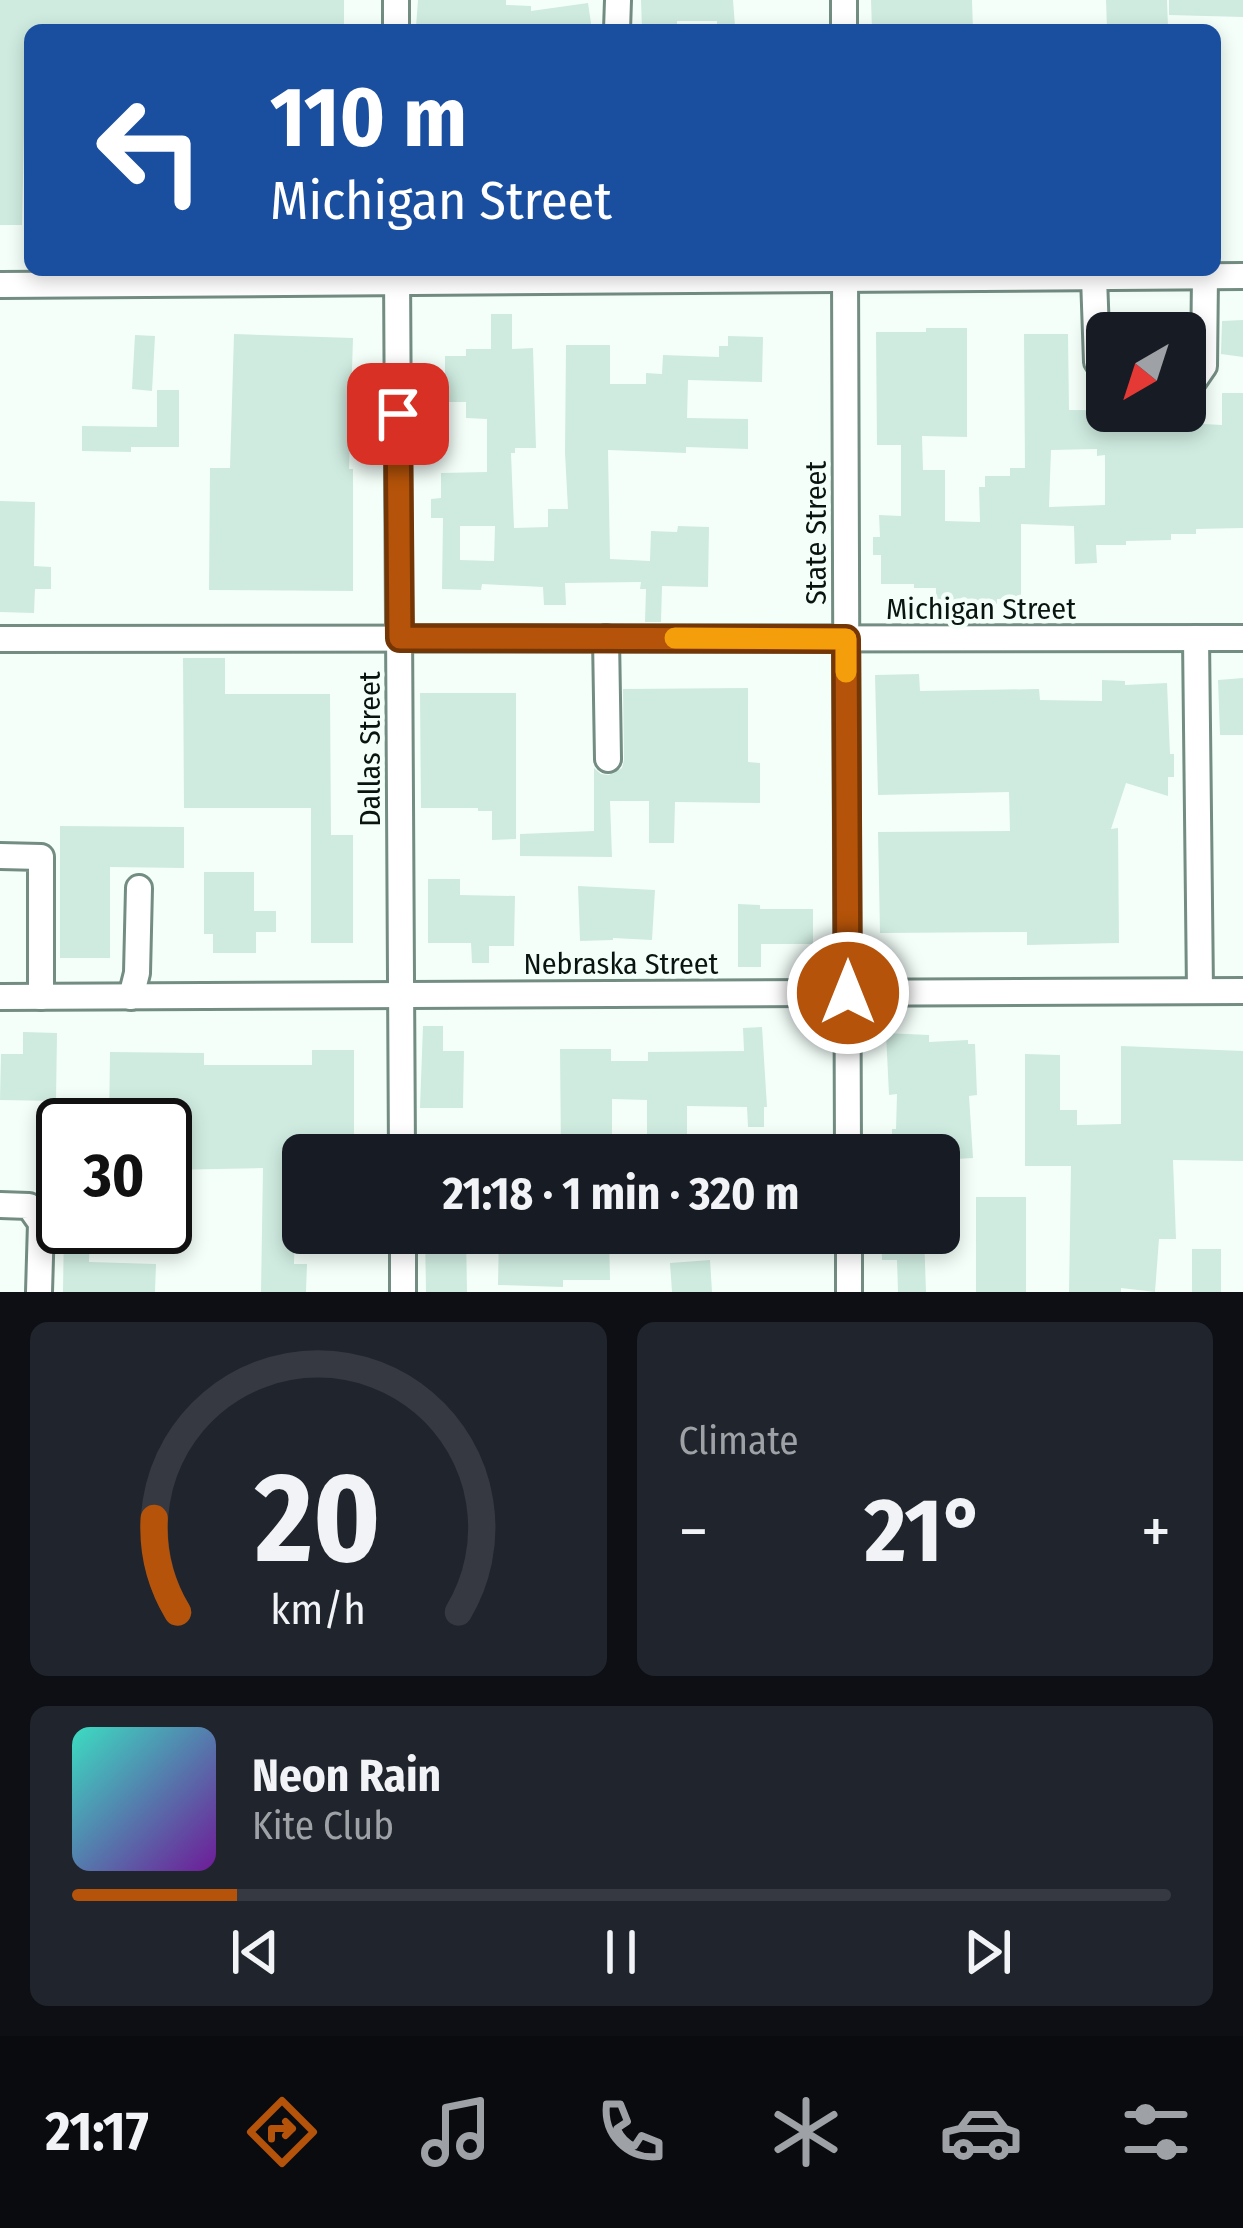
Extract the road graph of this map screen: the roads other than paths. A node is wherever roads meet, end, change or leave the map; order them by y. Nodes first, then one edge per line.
1 (398, 276) edge
2 (845, 276) edge
3 (1011, 276) edge
4 (1205, 276) junction
5 (1243, 276) edge
6 (1094, 277) junction
7 (0, 284) edge
8 (1095, 312) edge
9 (1205, 312) edge
10 (400, 638) junction
11 (606, 638) junction
12 (1196, 638) junction
13 (1243, 638) edge
14 (0, 639) edge
15 (846, 639) junction
16 (608, 759) dead end
17 (0, 856) edge
18 (139, 887) dead end
19 (1243, 991) edge
20 (1200, 992) junction
21 (848, 993) junction
22 (401, 995) junction
23 (0, 997) edge
24 (41, 997) junction
25 (131, 997) junction
26 (402, 1134) edge
27 (848, 1134) edge
28 (0, 1205) edge
29 (403, 1254) edge
30 (849, 1254) edge
31 (39, 1292) edge
32 (403, 1292) edge
33 (849, 1292) edge

1 - 7 street
1 - 10 street, Dallas Street
2 - 15 street, State Street
3 - 6 street
4 - 5 street
4 - 6 street
4 - 9 street
6 - 8 street
10 - 11 street, Michigan Street
10 - 14 street, Michigan Street
10 - 22 street, Dallas Street
11 - 15 street, Michigan Street
11 - 16 street
12 - 13 street, Michigan Street
12 - 15 street, Michigan Street
12 - 20 street
15 - 21 street, State Street
17 - 24 street
18 - 25 street
19 - 20 street, Nebraska Street
20 - 21 street, Nebraska Street
21 - 22 street, Nebraska Street
21 - 27 street, State Street
22 - 25 street, Nebraska Street
22 - 26 street, Dallas Street
23 - 24 street, Nebraska Street
24 - 25 street, Nebraska Street
28 - 31 street
29 - 32 street
30 - 33 street

